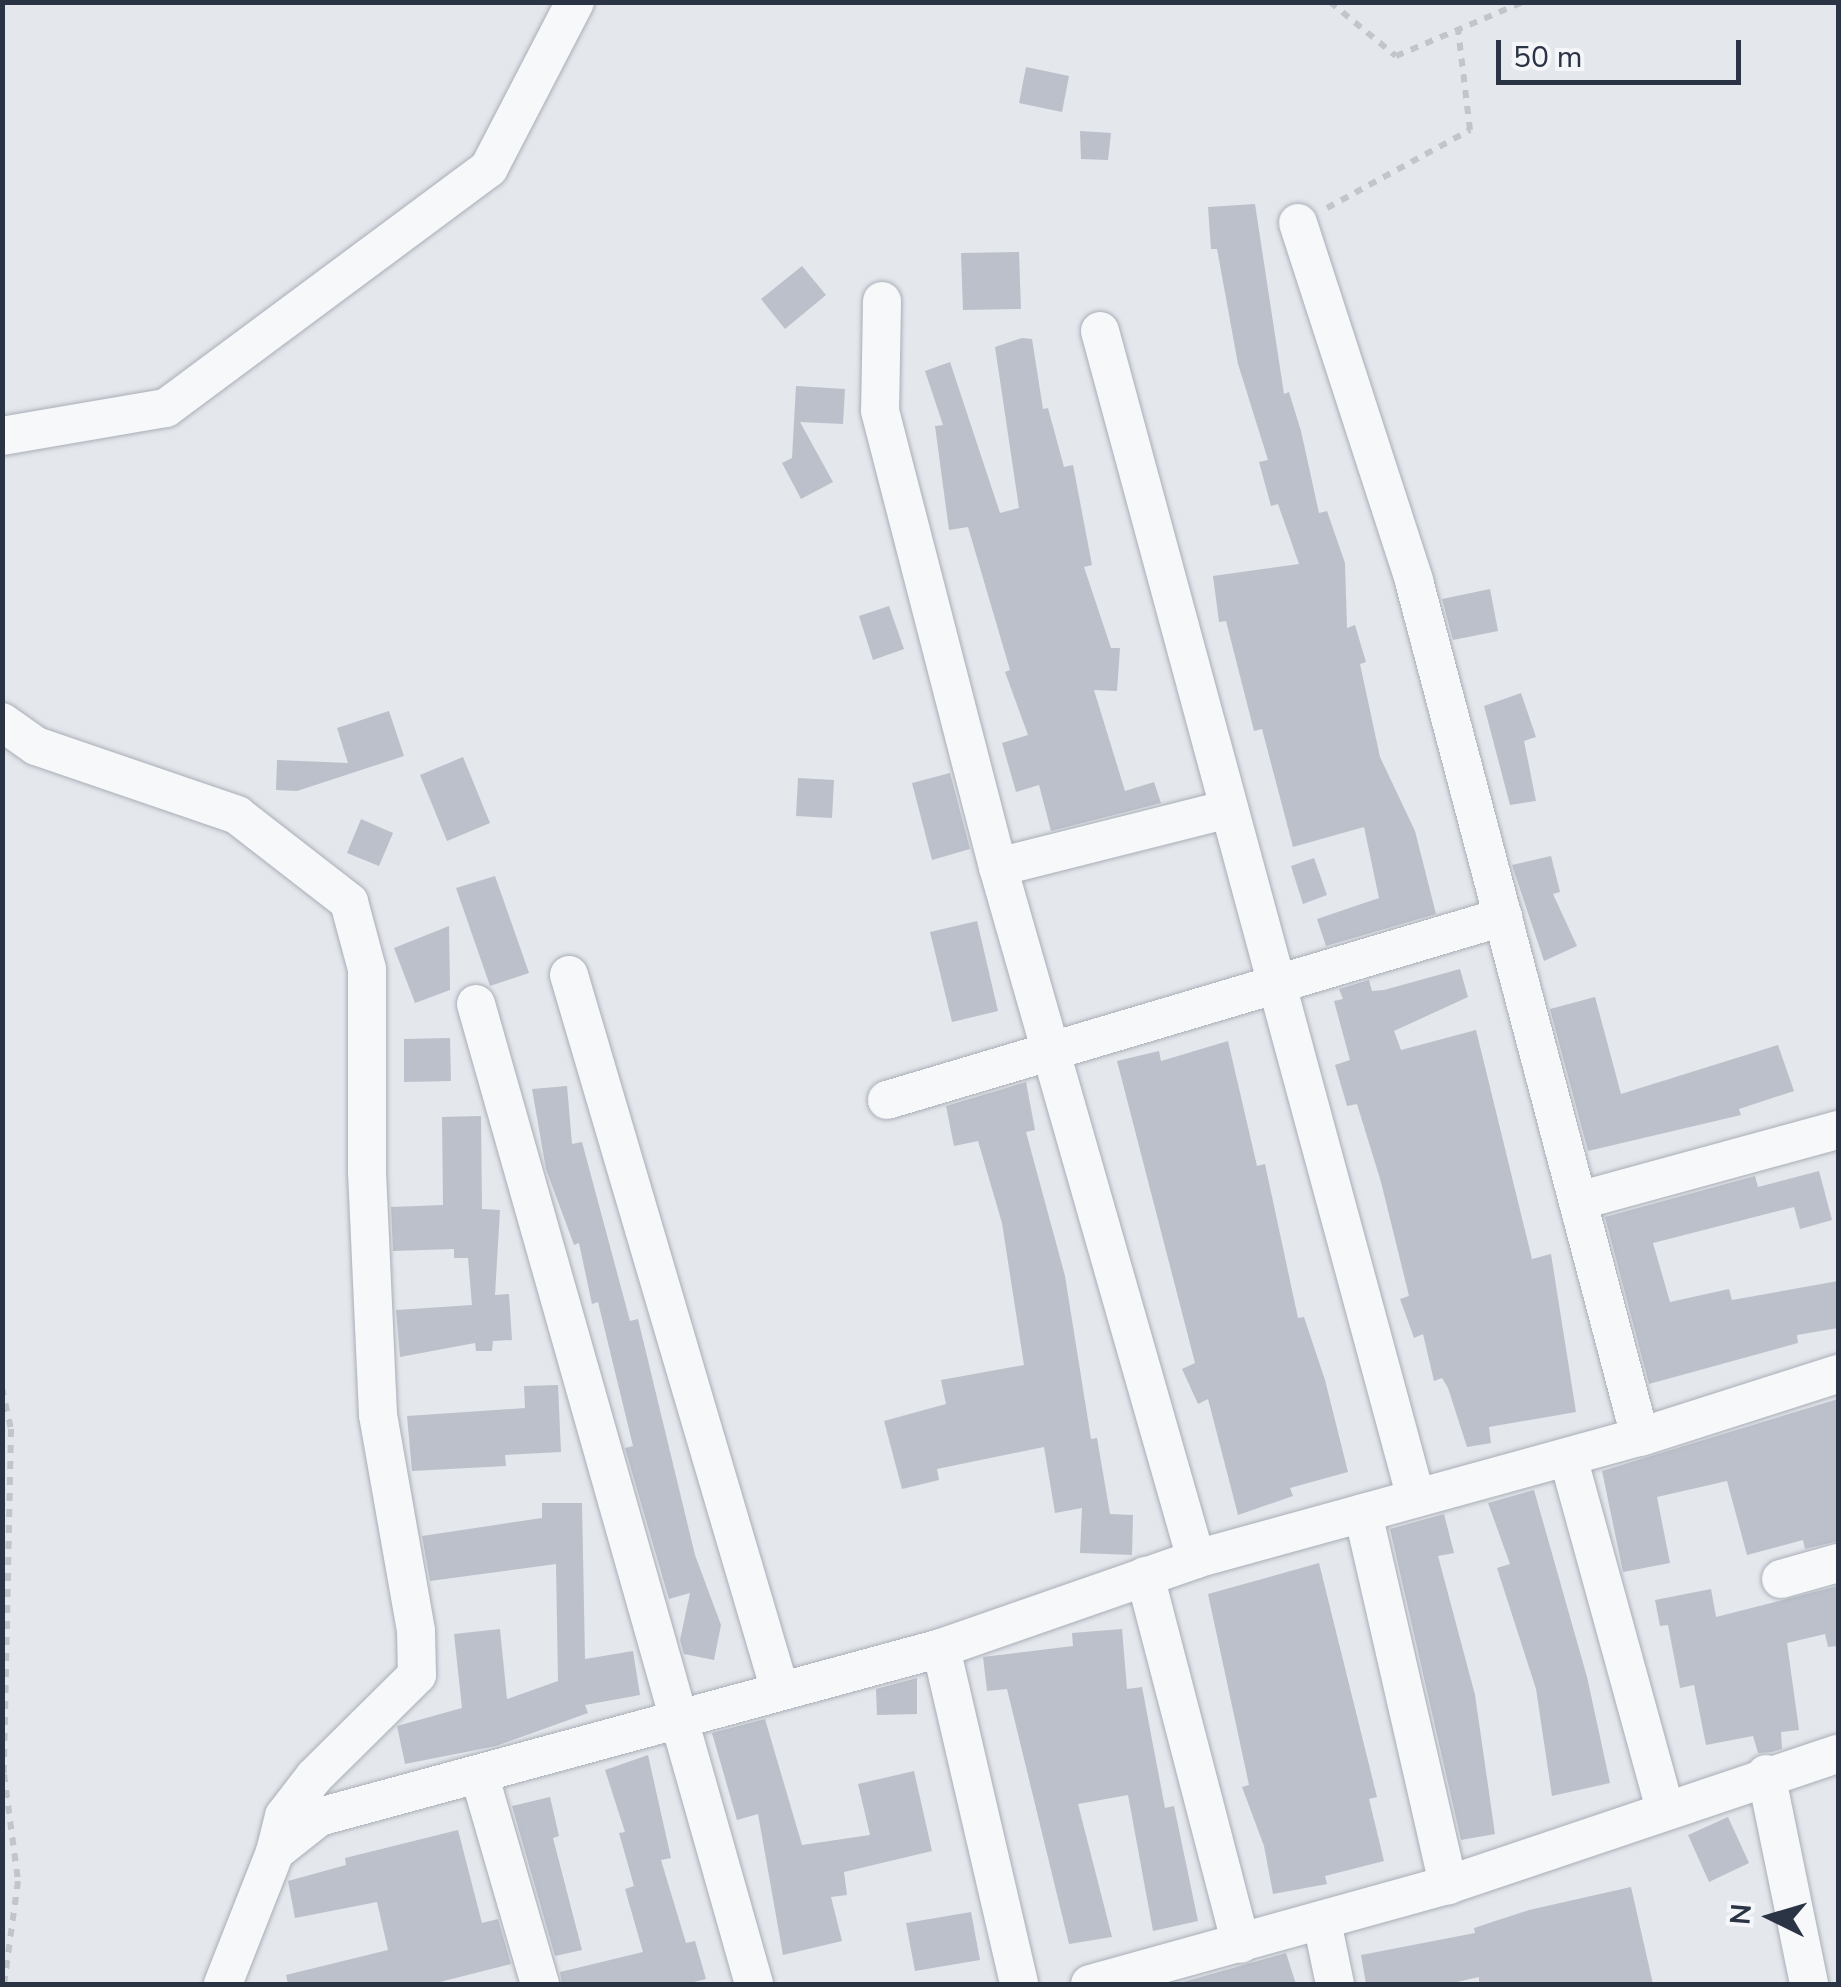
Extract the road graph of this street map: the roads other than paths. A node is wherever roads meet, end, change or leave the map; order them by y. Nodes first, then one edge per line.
1 (575, 2) edge
2 (1298, 223) road end
3 (882, 300) dead end
4 (1100, 331) dead end
5 (2, 436) edge
6 (2, 722) edge
7 (1230, 809) junction
8 (998, 867) junction
9 (1503, 917) junction
10 (569, 976) dead end
11 (1278, 988) junction
12 (476, 1004) dead end
13 (1052, 1053) junction
14 (887, 1100) dead end
15 (1838, 1130) edge
16 (1578, 1201) junction
17 (1838, 1374) edge
18 (1640, 1437) junction
19 (1568, 1457) junction
20 (1416, 1498) junction
21 (1364, 1513) junction
22 (1196, 1560) junction
23 (1838, 1563) edge
24 (1146, 1576) junction
25 (1782, 1579) dead end
26 (941, 1648) junction
27 (779, 1688) junction
28 (678, 1720) junction
29 (1838, 1754) edge
30 (479, 1774) junction
31 (1766, 1774) junction
32 (1665, 1808) junction
33 (275, 1852) junction
34 (1448, 1885) junction
35 (1322, 1922) junction
36 (1241, 1944) junction
37 (223, 1984) edge
38 (540, 1984) edge
39 (754, 1984) edge
40 (1019, 1984) edge
41 (1090, 1984) edge
42 (1335, 1984) edge
43 (1809, 1984) edge

1 - 5 street
2 - 9 street
3 - 8 street
4 - 7 street
6 - 33 street
7 - 8 street
7 - 11 street
8 - 13 street
9 - 11 street
9 - 16 street
10 - 27 street
11 - 13 street
11 - 20 street
12 - 28 street
13 - 14 street
13 - 22 street
15 - 16 street
16 - 18 street
17 - 18 street
18 - 19 street
19 - 20 street
19 - 32 street
20 - 21 street
21 - 22 street
21 - 34 street
22 - 24 street
23 - 25 street
24 - 26 street
24 - 36 street
26 - 27 street
26 - 40 street
27 - 28 street
28 - 30 street
28 - 39 street
29 - 31 street
30 - 33 street
30 - 38 street
31 - 32 street
31 - 43 street
32 - 34 street
33 - 37 street
34 - 35 street
35 - 36 street
35 - 42 street
36 - 41 street

